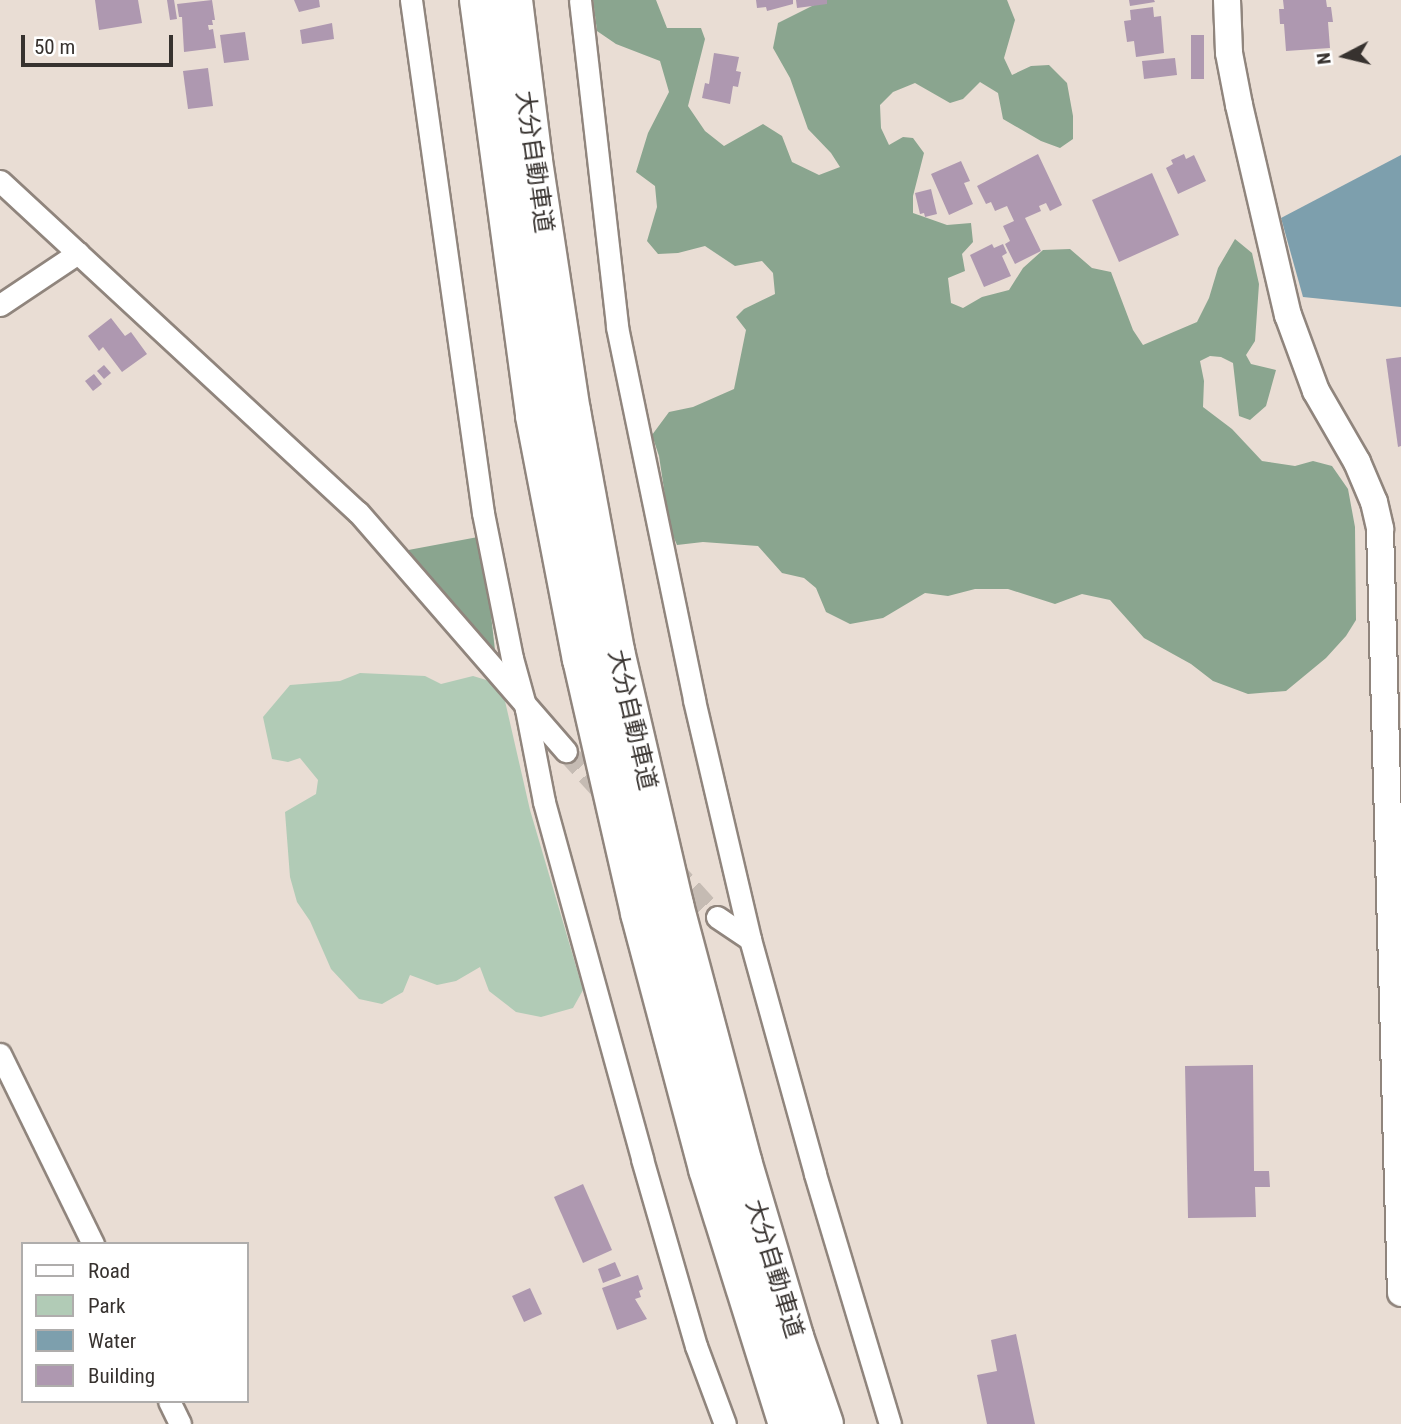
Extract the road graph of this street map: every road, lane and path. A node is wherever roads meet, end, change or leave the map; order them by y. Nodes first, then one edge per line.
1 (411, 0) edge
2 (479, 0) edge
3 (513, 0) edge
4 (580, 0) edge
5 (1227, 0) edge
6 (0, 181) edge
7 (78, 253) junction
8 (0, 305) edge
9 (526, 709) junction
10 (1394, 724) edge
11 (566, 751) tunnel mouth
12 (717, 917) tunnel mouth
13 (750, 939) junction
14 (0, 1054) edge
15 (92, 1242) edge
16 (1401, 1293) edge
17 (170, 1403) edge
18 (180, 1424) edge
19 (725, 1424) edge
20 (788, 1424) edge
21 (824, 1424) edge
22 (890, 1424) edge

1 - 9 street
2 - 20 highway, 大分自動車道
3 - 21 highway, 大分自動車道
4 - 13 street
5 - 10 street
6 - 7 street
7 - 8 street
7 - 9 street
9 - 11 street
9 - 19 street
10 - 16 street
12 - 13 street
13 - 22 street
14 - 15 street
17 - 18 street

